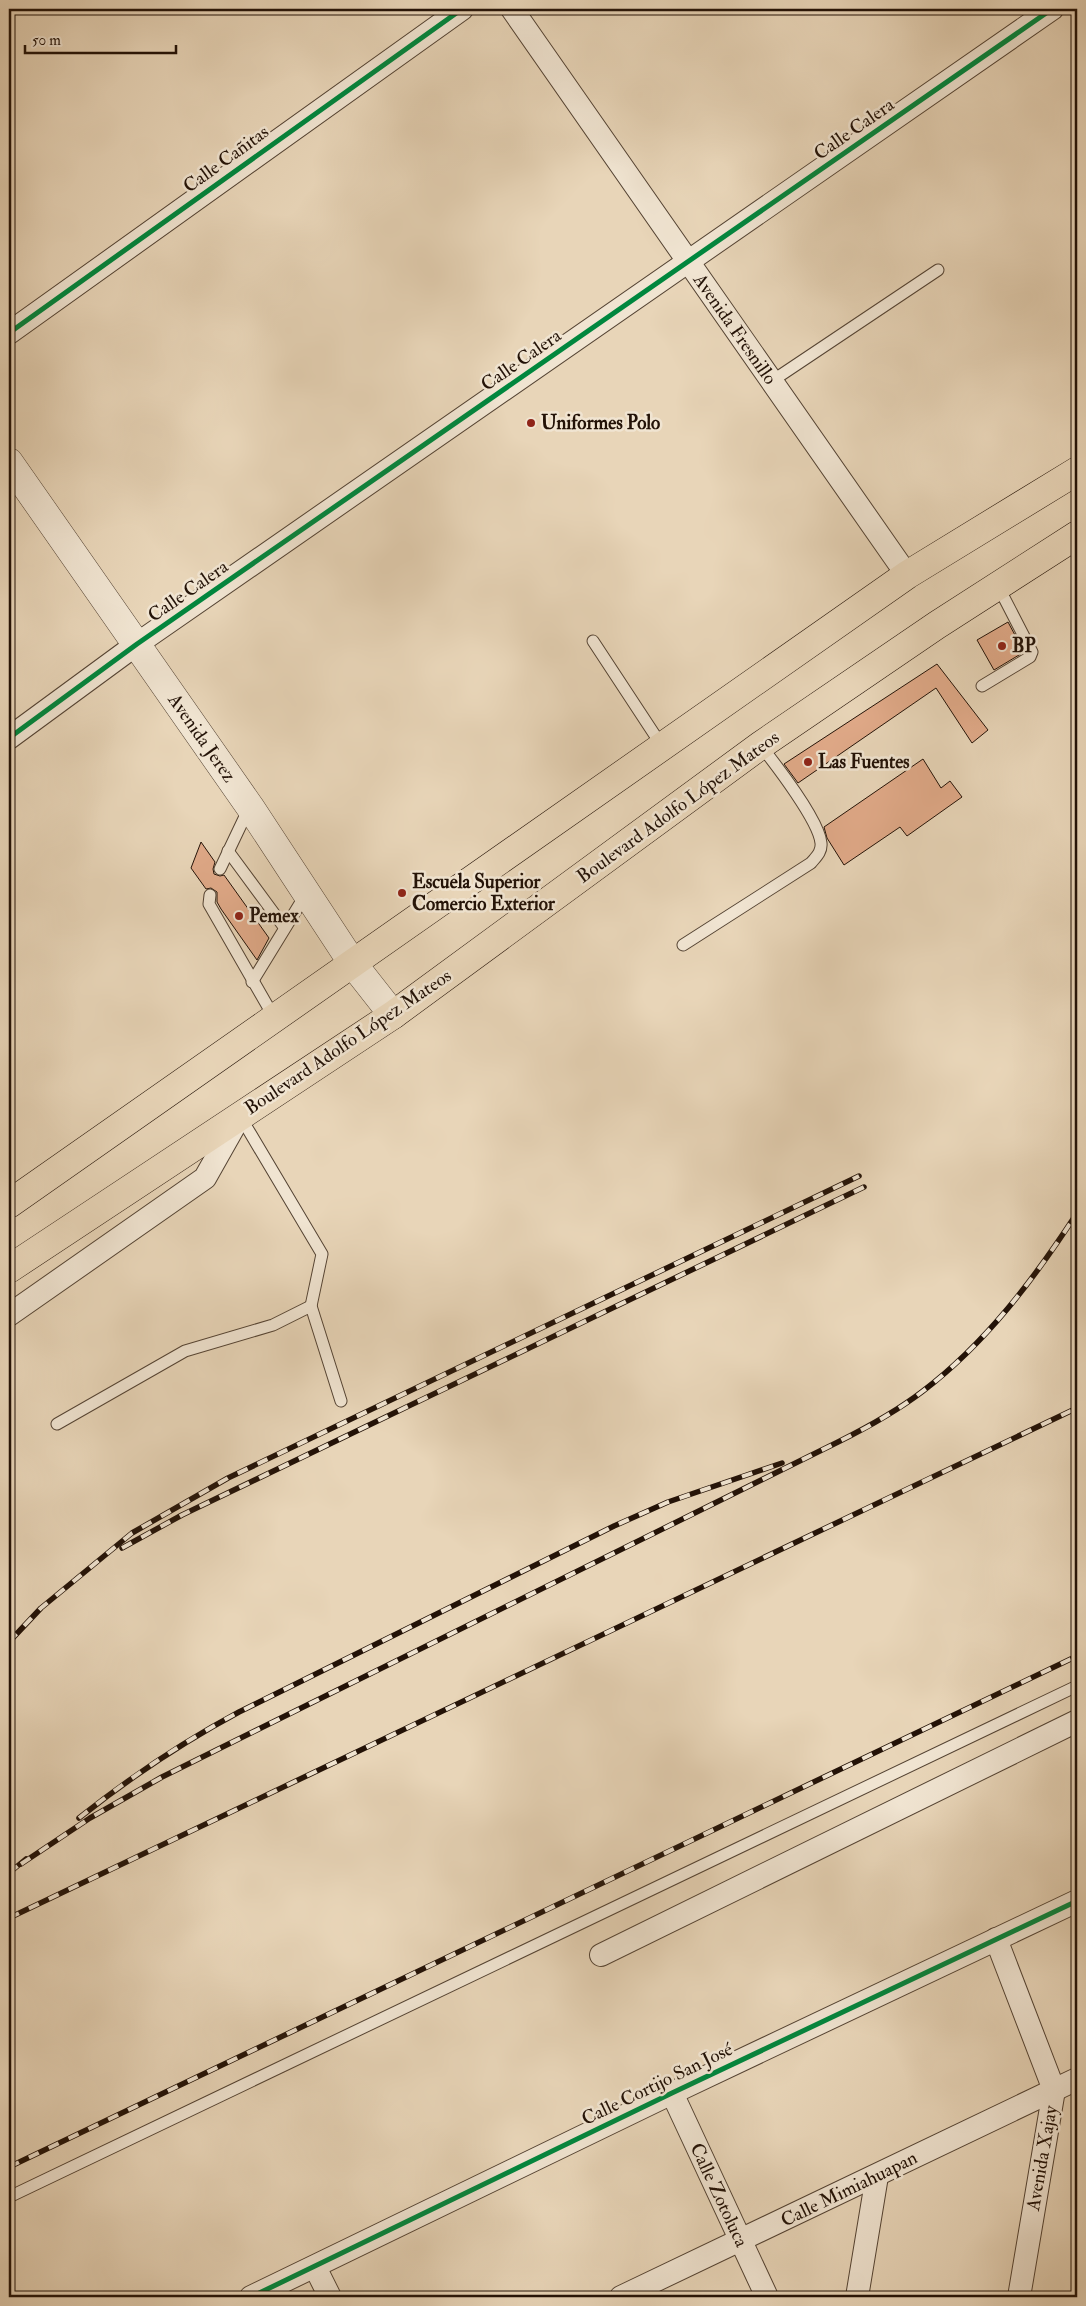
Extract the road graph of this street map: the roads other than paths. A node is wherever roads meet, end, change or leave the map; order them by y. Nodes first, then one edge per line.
1 (462, 9) edge
2 (512, 9) edge
3 (1052, 9) edge
4 (688, 262) junction
5 (938, 270) dead end
6 (9, 333) edge
7 (772, 381) junction
8 (9, 462) edge
9 (1077, 471) edge
10 (1077, 535) edge
11 (907, 575) junction
12 (998, 585) junction
13 (593, 641) dead end
14 (137, 644) junction
15 (982, 686) dead end
16 (9, 738) edge
17 (761, 745) junction
18 (663, 746) junction
19 (250, 807) junction
20 (228, 852) junction
21 (220, 869) dead end
22 (306, 893) junction
23 (210, 894) dead end
24 (284, 927) junction
25 (683, 945) dead end
26 (354, 964) junction
27 (252, 982) junction
28 (394, 1014) junction
29 (275, 1019) junction
30 (240, 1116) junction
31 (9, 1204) edge
32 (9, 1269) edge
33 (311, 1306) junction
34 (9, 1315) edge
35 (341, 1401) dead end
36 (57, 1424) dead end
37 (1077, 1686) edge
38 (1077, 1721) edge
39 (1077, 1901) edge
40 (996, 1939) junction
41 (601, 1955) dead end
42 (1077, 2079) edge
43 (1054, 2090) junction
44 (672, 2093) junction
45 (877, 2176) junction
46 (9, 2196) edge
47 (740, 2241) junction
48 (315, 2267) junction
49 (251, 2297) edge
50 (330, 2297) edge
51 (621, 2297) edge
52 (767, 2297) edge
53 (857, 2297) edge
54 (1019, 2297) edge

1 - 6 street, Calle Cañitas
2 - 4 street, Avenida Fresnillo
3 - 4 street, Calle Calera
4 - 7 street, Avenida Fresnillo
4 - 14 street, Calle Calera
5 - 7 lane
7 - 11 street, Avenida Fresnillo
8 - 14 street, Avenida Jerez
9 - 11 main road
10 - 12 main road, Boulevard Adolfo López Mateos
11 - 18 main road
12 - 15 lane
12 - 17 main road, Boulevard Adolfo López Mateos
13 - 18 lane
14 - 16 street, Calle Calera
14 - 19 street, Avenida Jerez
17 - 25 lane
17 - 28 main road, Boulevard Adolfo López Mateos
18 - 26 main road
19 - 20 lane
19 - 22 street, Avenida Jerez
20 - 21 lane
20 - 24 lane
22 - 24 lane
22 - 26 street, Avenida Jerez
23 - 27 lane
24 - 27 lane
26 - 28 street, Avenida Jerez
26 - 29 main road
27 - 29 lane
28 - 30 main road, Boulevard Adolfo López Mateos
29 - 31 main road
30 - 32 main road, Boulevard Adolfo López Mateos
30 - 33 lane
30 - 34 street
33 - 35 lane
33 - 36 lane
37 - 46 lane
38 - 41 street
39 - 40 street, Calle Cortijo San José
40 - 43 street, Avenida Xajay
40 - 44 street, Calle Cortijo San José
42 - 43 street, Calle Mimiahuapan
43 - 45 street, Calle Mimiahuapan
43 - 54 street, Avenida Xajay
44 - 47 street, Calle Zotoluca
44 - 48 street, Calle Cortijo San José
45 - 47 street, Calle Mimiahuapan
45 - 53 street
47 - 51 street, Calle Mimiahuapan
47 - 52 street, Calle Zotoluca
48 - 49 street, Calle Cortijo San José
48 - 50 street

